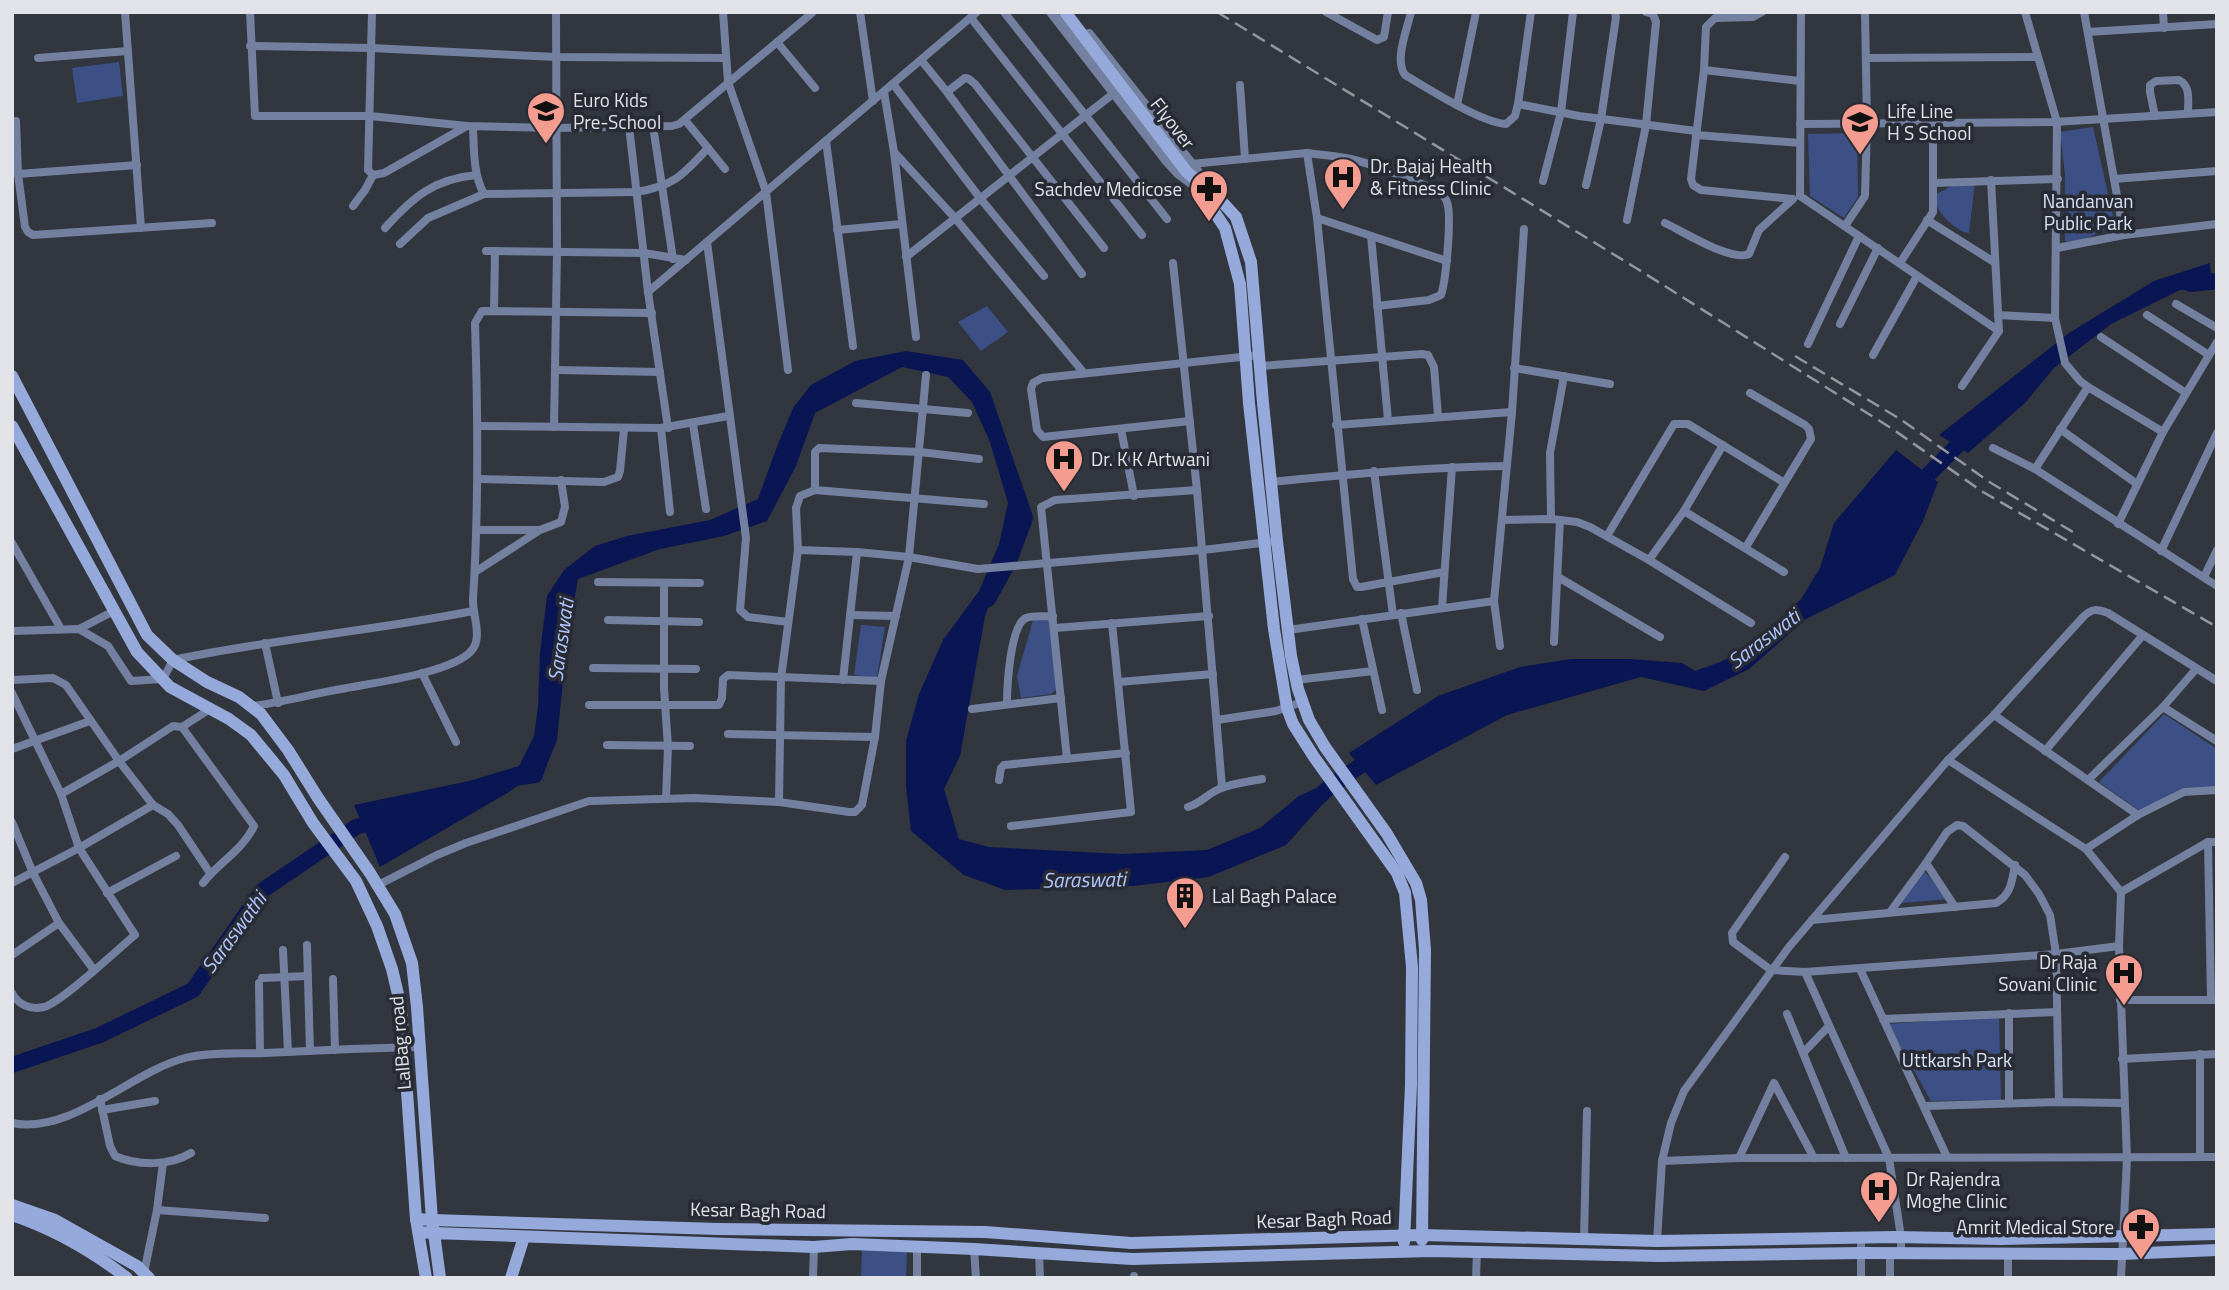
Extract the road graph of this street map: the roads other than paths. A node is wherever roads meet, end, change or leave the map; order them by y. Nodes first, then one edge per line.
1 (125, 12) edge
2 (250, 12) edge
3 (372, 12) edge
4 (556, 12) edge
5 (723, 12) edge
6 (860, 12) edge
7 (1004, 12) edge
8 (1051, 12) edge
9 (1065, 12) edge
10 (1072, 12) edge
11 (1326, 12) edge
12 (1388, 12) edge
13 (1411, 12) edge
14 (1476, 12) edge
15 (1531, 12) edge
16 (1573, 12) edge
17 (1615, 12) edge
18 (1625, 12) edge
19 (1646, 12) edge
20 (1762, 12) edge
21 (1801, 12) edge
22 (1865, 12) edge
23 (2025, 12) edge
24 (2084, 12) edge
25 (2162, 12) edge
26 (812, 13) edge
27 (974, 15) edge
28 (2217, 24) edge
29 (2164, 28) junction
30 (2088, 33) junction
31 (776, 42) junction
32 (250, 46) junction
33 (371, 48) junction
34 (128, 51) junction
35 (555, 57) junction
36 (2037, 57) junction
37 (38, 58) dead end
38 (725, 58) junction
39 (1866, 58) junction
40 (921, 60) junction
41 (1703, 70) junction
42 (1800, 81) junction
43 (728, 82) junction
44 (893, 84) junction
45 (1240, 85) dead end
46 (815, 88) dead end
47 (884, 92) junction
48 (947, 92) junction
49 (1114, 93) junction
50 (873, 101) junction
51 (1518, 104) junction
52 (1457, 105) junction
53 (1561, 112) junction
54 (2217, 112) edge
55 (2188, 113) junction
56 (1085, 115) junction
57 (370, 116) junction
58 (2155, 116) junction
59 (1601, 119) junction
60 (2104, 119) junction
61 (685, 120) junction
62 (16, 121) dead end
63 (2057, 122) junction
64 (1933, 123) junction
65 (1800, 124) junction
66 (1867, 124) junction
67 (629, 125) junction
68 (1646, 125) junction
69 (470, 126) junction
70 (653, 126) junction
71 (556, 128) junction
72 (1696, 133) junction
73 (1061, 134) junction
74 (826, 141) junction
75 (1800, 143) junction
76 (708, 148) junction
77 (894, 152) junction
78 (1307, 153) junction
79 (1034, 158) junction
80 (1245, 159) junction
81 (1191, 164) junction
82 (137, 165) junction
83 (725, 169) dead end
84 (2217, 171) edge
85 (18, 174) junction
86 (373, 174) junction
87 (477, 174) junction
88 (1009, 177) junction
89 (2058, 179) junction
90 (2114, 179) junction
91 (1990, 180) junction
92 (1543, 181) dead end
93 (1933, 183) junction
94 (1586, 185) dead end
95 (663, 186) junction
96 (636, 192) junction
97 (766, 192) junction
98 (1208, 192) junction
99 (556, 193) junction
100 (484, 194) junction
101 (1796, 197) junction
102 (980, 198) junction
103 (353, 206) dead end
104 (955, 218) junction
105 (1317, 218) junction
106 (1167, 219) dead end
107 (1627, 220) dead end
108 (1927, 220) junction
109 (212, 223) dead end
110 (1665, 223) dead end
111 (902, 224) junction
112 (2217, 224) edge
113 (1845, 226) junction
114 (141, 228) junction
115 (385, 228) dead end
116 (1524, 229) dead end
117 (837, 230) junction
118 (1142, 235) dead end
119 (2124, 235) junction
120 (1371, 236) junction
121 (1860, 236) junction
122 (707, 242) junction
123 (400, 244) dead end
124 (1104, 248) dead end
125 (1878, 248) junction
126 (2057, 248) junction
127 (557, 252) junction
128 (644, 253) junction
129 (906, 257) junction
130 (673, 259) junction
131 (686, 260) junction
132 (1447, 261) junction
133 (1994, 262) junction
134 (1173, 263) dead end
135 (1900, 263) junction
136 (1082, 274) dead end
137 (1044, 276) dead end
138 (1917, 276) junction
139 (648, 292) junction
140 (2176, 304) dead end
141 (1377, 306) junction
142 (494, 310) junction
143 (557, 311) junction
144 (652, 313) junction
145 (1998, 315) junction
146 (2147, 315) dead end
147 (2056, 322) junction
148 (1840, 324) dead end
149 (2217, 328) edge
150 (1999, 331) junction
151 (916, 337) dead end
152 (2101, 337) dead end
153 (2217, 342) edge
154 (1808, 344) dead end
155 (853, 346) dead end
156 (1873, 355) dead end
157 (2209, 355) junction
158 (1244, 356) junction
159 (1382, 357) junction
160 (1260, 361) junction
161 (1329, 362) junction
162 (1184, 363) junction
163 (1514, 368) junction
164 (556, 370) junction
165 (788, 370) dead end
166 (660, 372) junction
167 (1084, 373) junction
168 (926, 375) dead end
169 (12, 376) edge
170 (1564, 376) junction
171 (1610, 384) dead end
172 (1962, 386) dead end
173 (2088, 387) junction
174 (15, 391) edge
175 (1750, 393) dead end
176 (2186, 393) junction
177 (856, 403) dead end
178 (923, 408) junction
179 (1512, 412) junction
180 (968, 413) dead end
181 (728, 416) junction
182 (1438, 416) junction
183 (1388, 420) junction
184 (1190, 421) junction
185 (693, 424) junction
186 (1336, 425) junction
187 (12, 426) edge
188 (478, 426) junction
189 (554, 427) junction
190 (665, 428) junction
191 (624, 429) junction
192 (1121, 429) junction
193 (2060, 429) junction
194 (2163, 432) junction
195 (2217, 433) edge
196 (1723, 445) junction
197 (1993, 448) dead end
198 (920, 452) junction
199 (979, 459) dead end
200 (1506, 466) junction
201 (1452, 467) junction
202 (2035, 469) junction
203 (1374, 471) junction
204 (1341, 475) junction
205 (478, 479) junction
206 (561, 480) junction
207 (1271, 482) junction
208 (1783, 482) junction
209 (2137, 484) junction
210 (815, 490) junction
211 (1197, 490) junction
212 (1134, 496) junction
213 (915, 500) junction
214 (984, 505) dead end
215 (706, 509) dead end
216 (1684, 511) junction
217 (670, 512) dead end
218 (1556, 519) junction
219 (1502, 520) junction
220 (2118, 524) junction
221 (477, 530) junction
222 (540, 530) junction
223 (1607, 536) junction
224 (1271, 542) junction
225 (12, 543) edge
226 (1746, 547) junction
227 (797, 550) junction
228 (1203, 550) junction
229 (2217, 550) edge
230 (858, 551) junction
231 (2161, 551) junction
232 (909, 557) junction
233 (1649, 560) junction
234 (1048, 562) junction
235 (475, 572) junction
236 (1444, 572) junction
237 (1784, 572) dead end
238 (1558, 577) junction
239 (2204, 577) junction
240 (598, 582) dead end
241 (1388, 582) junction
242 (664, 583) junction
243 (699, 583) dead end
244 (2217, 586) edge
245 (1494, 601) junction
246 (1442, 608) junction
247 (114, 611) junction
248 (473, 611) junction
249 (1397, 614) junction
250 (850, 615) junction
251 (1209, 615) junction
252 (896, 616) junction
253 (1054, 616) junction
254 (1362, 619) junction
255 (608, 620) dead end
256 (664, 621) junction
257 (698, 622) dead end
258 (788, 622) junction
259 (1112, 623) junction
260 (1751, 623) dead end
261 (1055, 628) junction
262 (61, 629) junction
263 (79, 629) junction
264 (1288, 629) junction
265 (12, 631) edge
266 (2143, 635) junction
267 (1660, 637) dead end
268 (1554, 642) dead end
269 (265, 643) junction
270 (1500, 646) dead end
271 (173, 660) junction
272 (593, 668) dead end
273 (664, 668) junction
274 (696, 669) dead end
275 (2196, 669) junction
276 (1373, 671) junction
277 (422, 673) junction
278 (1213, 674) junction
279 (782, 678) junction
280 (163, 679) junction
281 (12, 680) edge
282 (843, 680) junction
283 (1296, 680) junction
284 (881, 681) junction
285 (2217, 681) edge
286 (1119, 682) junction
287 (1417, 690) dead end
288 (12, 693) edge
289 (1061, 698) junction
290 (1302, 702) junction
291 (278, 703) junction
292 (1007, 704) junction
293 (589, 705) dead end
294 (253, 706) junction
295 (664, 707) junction
296 (2163, 707) junction
297 (1287, 708) junction
298 (211, 709) junction
299 (972, 709) dead end
300 (1382, 710) dead end
301 (1994, 715) junction
302 (1217, 720) junction
303 (90, 721) junction
304 (182, 727) junction
305 (728, 734) dead end
306 (780, 736) junction
307 (875, 737) junction
308 (34, 740) junction
309 (2217, 741) edge
310 (456, 742) dead end
311 (607, 745) dead end
312 (690, 746) dead end
313 (668, 747) junction
314 (12, 750) edge
315 (2045, 751) junction
316 (1126, 753) junction
317 (1067, 759) junction
318 (1948, 760) junction
319 (119, 761) junction
320 (1262, 779) dead end
321 (999, 780) dead end
322 (2088, 780) junction
323 (1222, 787) junction
324 (2217, 790) edge
325 (61, 794) junction
326 (666, 798) junction
327 (779, 802) junction
328 (153, 805) junction
329 (1188, 807) dead end
330 (2138, 816) junction
331 (12, 822) edge
332 (1011, 826) dead end
333 (2212, 842) edge
334 (79, 848) junction
335 (2086, 849) junction
336 (176, 856) dead end
337 (1785, 857) dead end
338 (1926, 863) junction
339 (2015, 865) junction
340 (33, 873) junction
341 (210, 873) junction
342 (12, 883) edge
343 (203, 883) dead end
344 (378, 885) junction
345 (2121, 892) junction
346 (107, 893) junction
347 (1955, 907) junction
348 (1890, 912) junction
349 (1812, 920) junction
350 (59, 923) junction
351 (307, 946) dead end
352 (2119, 946) junction
353 (283, 950) dead end
354 (2056, 954) junction
355 (12, 955) edge
356 (1860, 969) junction
357 (94, 970) junction
358 (1771, 970) junction
359 (1805, 972) junction
360 (308, 976) junction
361 (284, 978) junction
362 (333, 979) dead end
363 (12, 993) edge
364 (2120, 1000) junction
365 (2214, 1000) edge
366 (2057, 1012) junction
367 (2009, 1013) junction
368 (1787, 1014) dead end
369 (1883, 1019) junction
370 (1829, 1026) junction
371 (403, 1047) junction
372 (421, 1047) junction
373 (335, 1050) junction
374 (310, 1051) junction
375 (288, 1052) junction
376 (1802, 1052) junction
377 (260, 1053) junction
378 (2200, 1054) junction
379 (2217, 1054) edge
380 (2122, 1059) junction
381 (100, 1099) junction
382 (155, 1101) dead end
383 (2059, 1102) junction
384 (2009, 1103) junction
385 (2123, 1103) junction
386 (1925, 1106) junction
387 (102, 1110) junction
388 (1587, 1111) dead end
389 (12, 1123) edge
390 (191, 1153) dead end
391 (1947, 1157) junction
392 (2200, 1157) junction
393 (2217, 1157) edge
394 (1739, 1158) junction
395 (1814, 1158) junction
396 (1846, 1158) junction
397 (1889, 1158) junction
398 (2127, 1158) junction
399 (1662, 1161) junction
400 (163, 1163) junction
401 (12, 1205) edge
402 (157, 1210) junction
403 (12, 1215) edge
404 (265, 1218) dead end
405 (417, 1226) junction
406 (433, 1226) junction
407 (718, 1229) junction
408 (2217, 1234) edge
409 (1422, 1235) junction
410 (1405, 1236) junction
411 (524, 1237) junction
412 (1861, 1237) junction
413 (1901, 1237) junction
414 (1584, 1238) junction
415 (2122, 1238) junction
416 (1657, 1241) junction
417 (716, 1244) junction
418 (814, 1247) junction
419 (917, 1248) junction
420 (975, 1248) junction
421 (2217, 1250) edge
422 (1477, 1251) junction
423 (1039, 1252) junction
424 (1422, 1252) junction
425 (1404, 1253) junction
426 (1861, 1253) junction
427 (1895, 1253) junction
428 (2008, 1253) junction
429 (2121, 1254) junction
430 (146, 1275) edge
431 (127, 1278) edge
432 (426, 1278) edge
433 (440, 1278) edge
434 (511, 1278) edge
435 (813, 1278) edge
436 (917, 1278) edge
437 (976, 1278) edge
438 (1040, 1278) edge
439 (1476, 1278) edge
440 (1861, 1278) edge
441 (1890, 1278) edge
442 (2008, 1278) edge
443 (2120, 1278) edge

1 - 34 street
2 - 32 street
3 - 33 street
4 - 35 street
5 - 38 street
6 - 50 street
7 - 56 street
8 - 49 street
9 - 98 main road, Flyover
10 - 81 street
11 - 12 street
13 - 52 street
14 - 52 street
15 - 51 street
16 - 53 street
17 - 18 street
17 - 59 street
19 - 68 street
20 - 41 street
21 - 42 street
22 - 39 street
23 - 36 street
24 - 30 street
25 - 29 street
26 - 31 street
27 - 40 street
27 - 73 street
28 - 29 street
29 - 30 street
30 - 60 street
31 - 43 street
31 - 46 street
32 - 33 street
32 - 57 street
33 - 35 street
33 - 57 street
34 - 37 street
34 - 82 street
35 - 38 street
35 - 71 street
36 - 39 street
36 - 63 street
38 - 43 street
39 - 66 street
40 - 44 street
40 - 48 street
41 - 42 street
41 - 72 street
42 - 65 street
43 - 61 street
43 - 97 street
44 - 47 street
44 - 102 street
45 - 80 street
47 - 50 street
47 - 77 street
48 - 79 street
48 - 88 street
49 - 56 street
49 - 98 street
50 - 74 street
51 - 52 street
51 - 53 street
53 - 59 street
53 - 92 street
54 - 55 street
55 - 58 street
55 - 58 street
56 - 73 street
56 - 106 street
57 - 69 street
57 - 86 street
58 - 60 street
59 - 68 street
59 - 94 street
60 - 63 street
60 - 90 street
61 - 70 street
61 - 76 street
62 - 85 street
63 - 64 street
63 - 89 street
64 - 66 street
64 - 93 street
65 - 66 street
65 - 75 street
66 - 113 street
67 - 70 street
67 - 71 street
67 - 96 street
68 - 72 street
68 - 107 street
69 - 71 street
69 - 86 street
69 - 87 street
70 - 95 street
71 - 99 street
72 - 75 street
72 - 101 street
73 - 79 street
73 - 118 street
74 - 97 street
74 - 117 street
75 - 101 street
76 - 83 street
76 - 95 street
77 - 104 street
77 - 111 street
78 - 80 street
78 - 105 street
78 - 132 street
79 - 88 street
79 - 124 street
80 - 81 street
81 - 98 street
82 - 85 street
82 - 114 street
84 - 90 street
85 - 114 street
86 - 103 street
87 - 100 street
87 - 115 street
88 - 102 street
88 - 136 street
89 - 91 street
89 - 126 street
90 - 119 street
91 - 93 street
91 - 133 street
93 - 108 street
95 - 96 street
95 - 130 street
96 - 99 street
96 - 128 street
97 - 122 street
97 - 165 street
98 - 158 main road
98 - 160 main road
99 - 100 street
99 - 127 street
100 - 123 street
101 - 110 street
101 - 113 street
102 - 104 street
102 - 137 street
104 - 129 street
104 - 167 street
105 - 120 street
105 - 161 street
108 - 133 street
108 - 135 street
109 - 114 street
111 - 117 street
111 - 129 street
112 - 119 street
113 - 121 street
116 - 163 street
117 - 155 street
119 - 126 street
120 - 132 street
120 - 141 street
121 - 125 street
121 - 154 street
122 - 131 street
122 - 181 street
125 - 135 street
125 - 148 street
126 - 147 street
127 - 128 street
127 - 142 street
127 - 143 street
128 - 130 street
128 - 139 street
129 - 151 street
130 - 131 street
131 - 139 street
132 - 141 street
133 - 145 street
134 - 162 street
135 - 138 street
138 - 150 street
138 - 156 street
139 - 144 street
140 - 149 street
141 - 159 street
142 - 143 street
142 - 188 street
143 - 144 street
143 - 164 street
144 - 166 street
145 - 147 street
145 - 150 street
146 - 157 street
147 - 173 street
150 - 172 street
152 - 176 street
153 - 157 street
157 - 176 street
158 - 160 street
158 - 162 street
158 - 224 main road
159 - 161 street
159 - 182 street
159 - 183 street
160 - 161 street
160 - 207 main road
161 - 186 street
162 - 167 street
162 - 184 street
163 - 170 street
163 - 179 street
164 - 166 street
164 - 189 street
166 - 190 street
167 - 192 street
168 - 178 street
169 - 174 main road
170 - 171 street
170 - 218 street
173 - 193 street
173 - 194 street
174 - 271 main road
175 - 208 street
176 - 194 street
177 - 178 street
178 - 180 street
178 - 198 street
179 - 182 street
179 - 200 street
181 - 185 street
181 - 258 street
182 - 183 street
183 - 186 street
184 - 192 street
184 - 211 street
185 - 190 street
185 - 215 street
186 - 204 street
187 - 247 main road
188 - 189 street
188 - 205 street
189 - 191 street
190 - 191 street
190 - 217 street
191 - 206 street
192 - 212 street
193 - 202 street
193 - 209 street
194 - 209 street
195 - 231 street
196 - 208 street
196 - 216 street
196 - 223 street
197 - 202 street
198 - 199 street
198 - 210 street
198 - 213 street
200 - 201 street
200 - 219 street
201 - 203 street
201 - 236 street
202 - 220 street
203 - 204 street
203 - 241 street
204 - 207 street
204 - 241 street
205 - 206 street
205 - 221 street
206 - 222 street
207 - 224 main road
208 - 226 street
209 - 220 street
210 - 213 street
210 - 227 street
211 - 212 street
211 - 228 street
212 - 234 street
213 - 214 street
213 - 232 street
216 - 226 street
216 - 233 street
218 - 219 street
218 - 223 street
218 - 238 street
219 - 245 street
220 - 231 street
221 - 222 street
221 - 235 street
222 - 235 street
223 - 233 street
224 - 228 street
224 - 264 main road
224 - 297 main road
225 - 262 street
226 - 237 street
227 - 230 street
227 - 258 street
228 - 234 street
228 - 251 street
229 - 239 street
230 - 232 street
230 - 250 street
231 - 239 street
232 - 234 street
232 - 252 street
233 - 260 street
234 - 253 street
235 - 248 street
236 - 241 street
236 - 246 street
238 - 267 street
238 - 268 street
239 - 244 street
240 - 242 street
241 - 249 street
242 - 243 street
242 - 256 street
245 - 246 street
245 - 270 street
246 - 249 street
247 - 263 street
247 - 280 main road
248 - 269 street
248 - 277 street
249 - 254 street
249 - 287 street
250 - 252 street
250 - 282 street
251 - 259 street
251 - 278 street
252 - 284 street
253 - 261 street
253 - 292 street
254 - 264 street
254 - 276 street
255 - 256 street
256 - 257 street
256 - 273 street
258 - 279 street
259 - 261 street
259 - 286 street
261 - 289 street
262 - 263 street
262 - 265 street
263 - 280 street
264 - 283 main road
266 - 275 street
266 - 301 street
266 - 315 street
269 - 271 street
269 - 291 street
271 - 280 street
271 - 294 main road
272 - 273 street
273 - 274 street
273 - 295 street
275 - 285 street
275 - 296 street
276 - 283 street
276 - 300 street
277 - 291 street
277 - 310 street
278 - 286 street
278 - 302 street
279 - 282 street
279 - 295 street
279 - 306 street
280 - 298 main road
281 - 303 street
282 - 284 street
283 - 290 main road
284 - 307 street
286 - 316 street
288 - 308 street
289 - 292 street
289 - 317 street
290 - 297 street
290 - 409 main road
291 - 294 street
292 - 299 street
293 - 295 street
294 - 344 main road, LalBag road
295 - 313 street
296 - 309 street
296 - 322 street
297 - 302 street
297 - 410 main road
298 - 304 street
298 - 371 main road
301 - 315 street
301 - 318 street
302 - 323 street
303 - 308 street
303 - 319 street
304 - 319 street
304 - 341 street
305 - 306 street
306 - 307 street
306 - 327 street
307 - 327 street
308 - 314 street
308 - 325 street
311 - 313 street
312 - 313 street
313 - 326 street
315 - 322 street
316 - 317 street
316 - 332 street
317 - 321 street
318 - 335 street
318 - 349 street
319 - 325 street
319 - 328 street
320 - 323 street
322 - 330 street
323 - 329 street
324 - 330 street
325 - 334 street
326 - 327 street
326 - 344 street
328 - 334 street
328 - 341 street
330 - 335 street
331 - 340 street
333 - 345 street
333 - 365 street
334 - 340 street
334 - 346 street
335 - 345 street
336 - 346 street
337 - 358 street
338 - 339 street
338 - 347 street
338 - 348 street
339 - 347 street
339 - 354 street
340 - 342 street
340 - 350 street
341 - 343 street
344 - 372 main road, LalBag road
345 - 352 street
346 - 357 street
347 - 348 street
348 - 349 street
349 - 358 street
350 - 355 street
350 - 357 street
351 - 360 street
352 - 354 street
352 - 364 street
353 - 361 street
354 - 356 street
354 - 366 street
356 - 359 street
356 - 369 street
357 - 363 street
358 - 359 street
358 - 399 street
359 - 370 street
360 - 361 street
360 - 374 street
361 - 375 street
361 - 377 street
362 - 373 street
364 - 365 street
364 - 380 street
366 - 367 street
366 - 383 street
367 - 369 street
367 - 384 street
368 - 376 street
369 - 386 street
370 - 376 street
370 - 397 street
371 - 372 street
371 - 373 street
371 - 405 main road
372 - 406 main road, LalBag road
373 - 374 street
374 - 375 street
375 - 377 street
376 - 396 street
377 - 381 street
378 - 379 street
378 - 380 street
378 - 392 street
380 - 385 street
381 - 387 street
381 - 389 street
382 - 387 street
383 - 384 street
383 - 385 street
384 - 386 street
385 - 398 street
386 - 391 street
387 - 400 street
388 - 414 street
390 - 400 street
391 - 397 street
391 - 398 street
392 - 393 street
392 - 398 street
394 - 395 street
394 - 395 street
394 - 399 street
395 - 396 street
396 - 397 street
397 - 413 street
398 - 415 street
399 - 416 street
400 - 402 street
401 - 430 main road
402 - 404 street
402 - 430 street
403 - 431 main road
405 - 406 main road
405 - 432 main road
406 - 407 main road, Kesar Bagh Road
406 - 411 main road, Kesar Bagh Road
406 - 433 main road, LalBag road
407 - 410 main road, Kesar Bagh Road
407 - 417 street
408 - 415 main road, Kesar Bagh Road
409 - 410 main road, Kesar Bagh Road
409 - 414 main road, Kesar Bagh Road
409 - 424 main road
410 - 425 main road
411 - 417 main road, Kesar Bagh Road
411 - 434 main road
412 - 413 main road, Kesar Bagh Road
412 - 416 main road, Kesar Bagh Road
412 - 426 street
413 - 415 main road, Kesar Bagh Road
413 - 427 street
414 - 416 main road, Kesar Bagh Road
415 - 429 street
417 - 418 main road, Kesar Bagh Road
418 - 419 main road, Kesar Bagh Road
418 - 435 street
419 - 420 main road, Kesar Bagh Road
419 - 436 street
420 - 423 main road, Kesar Bagh Road
420 - 437 street
421 - 429 main road, Kesar Bagh Road
422 - 424 main road, Kesar Bagh Road
422 - 426 main road, Kesar Bagh Road
422 - 439 street
423 - 425 main road, Kesar Bagh Road
423 - 438 street
424 - 425 main road, Kesar Bagh Road
426 - 427 main road, Kesar Bagh Road
426 - 440 street
427 - 428 main road, Kesar Bagh Road
427 - 441 street
428 - 429 main road, Kesar Bagh Road
428 - 442 street
429 - 443 street

